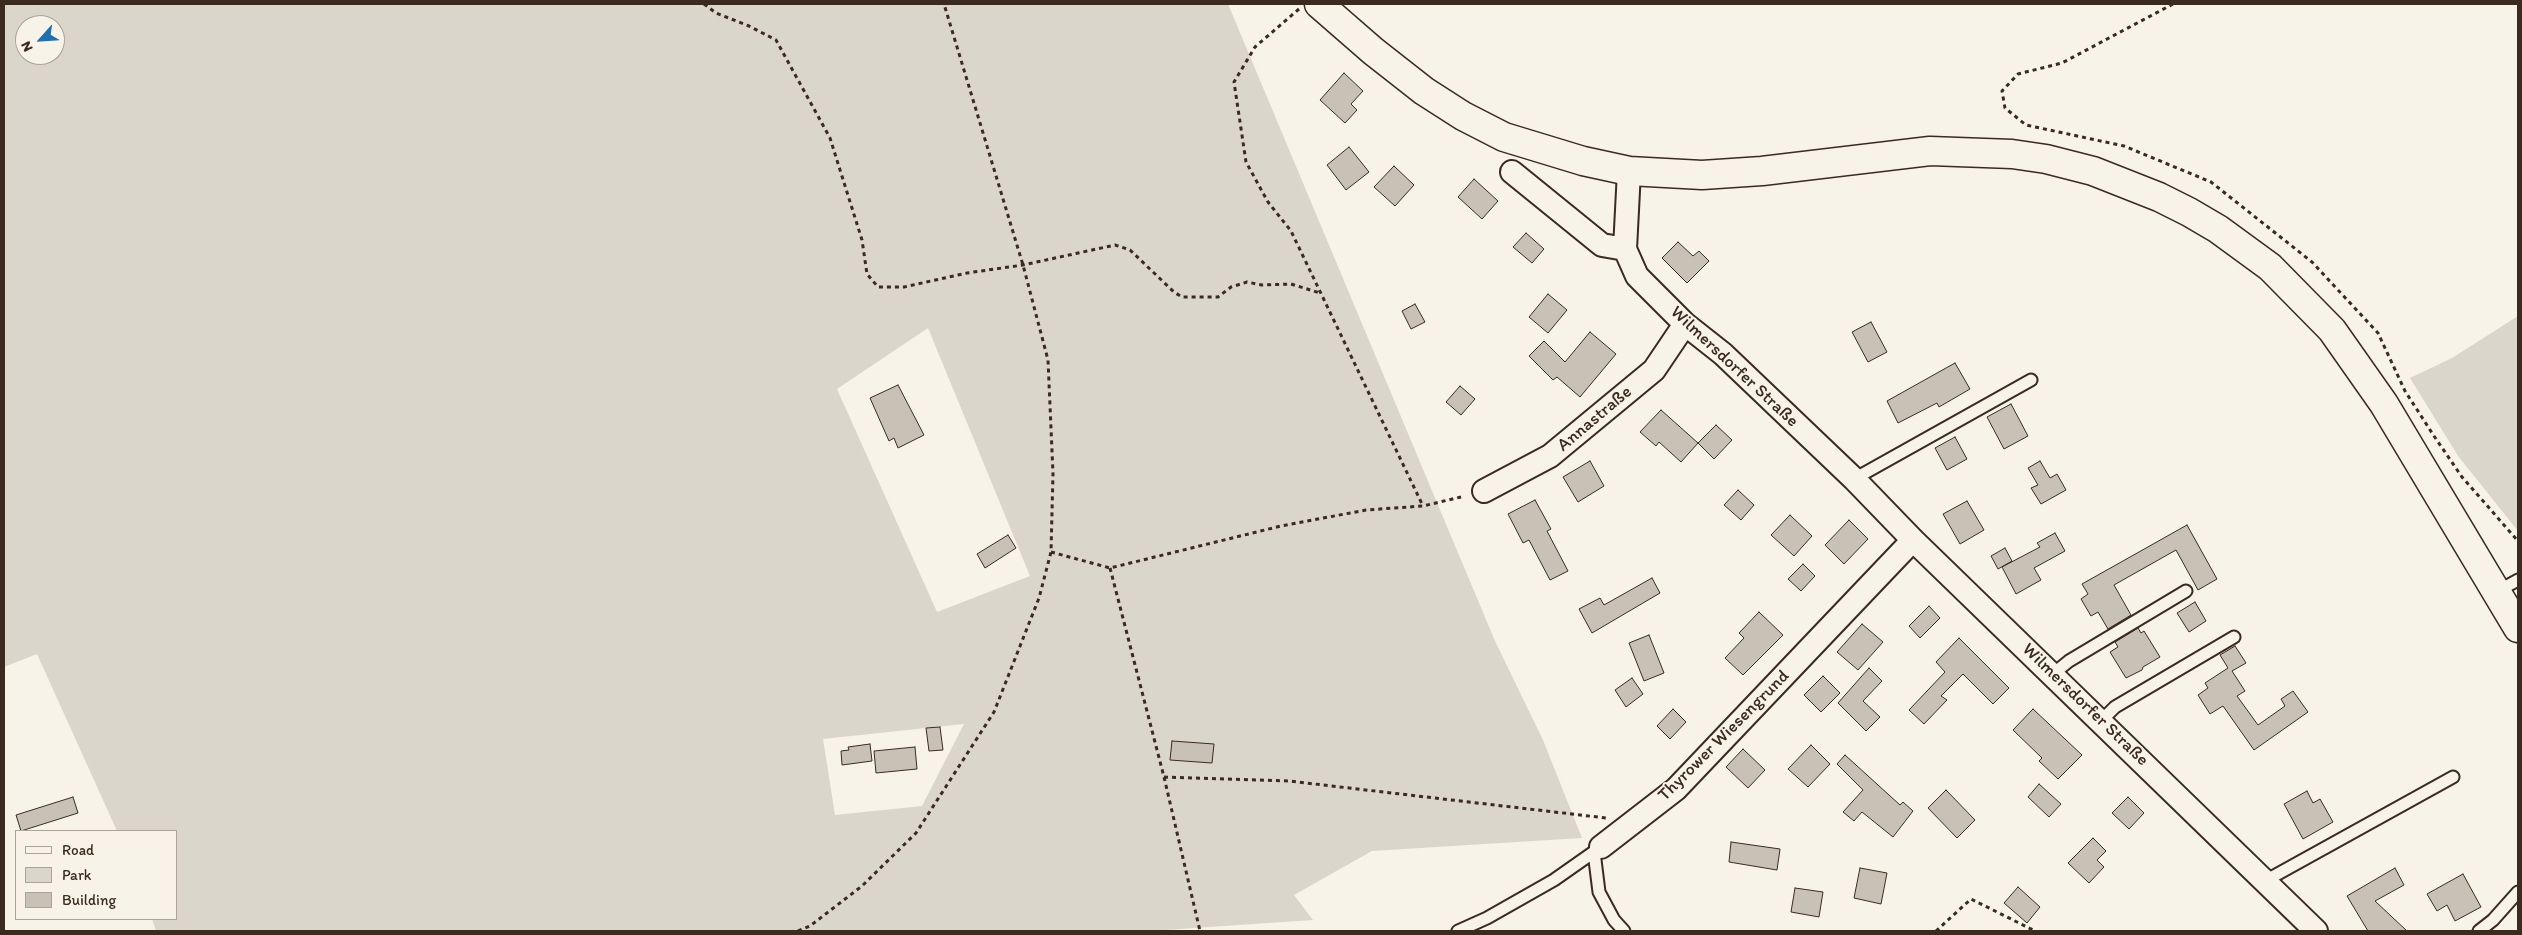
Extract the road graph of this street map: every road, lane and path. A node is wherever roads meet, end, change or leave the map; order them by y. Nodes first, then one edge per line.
1 (704, 4) edge
2 (944, 4) edge
3 (1305, 4) edge
4 (1319, 4) edge
5 (2173, 4) edge
6 (1630, 171) junction
7 (1512, 172) dead end
8 (1625, 248) junction
9 (1023, 265) junction
10 (1320, 293) junction
11 (1685, 324) junction
12 (2030, 380) dead end
13 (1854, 479) junction
14 (1484, 491) joint
15 (1423, 506) junction
16 (1913, 540) junction
17 (2518, 541) edge
18 (1051, 552) junction
19 (1110, 568) junction
20 (2507, 586) edge
21 (2186, 591) dead end
22 (2518, 628) edge
23 (2234, 636) dead end
24 (2054, 674) junction
25 (2101, 721) junction
26 (1164, 777) junction
27 (2453, 777) dead end
28 (1635, 821) junction
29 (1598, 849) junction
30 (2265, 881) junction
31 (2518, 892) edge
32 (798, 931) edge
33 (1200, 931) edge
34 (1458, 931) edge
35 (1624, 931) edge
36 (1936, 931) edge
37 (2034, 931) edge
38 (2316, 931) edge
39 (2479, 931) edge

1 - 9 path
2 - 9 path
3 - 10 path
4 - 6 main road
5 - 17 path
6 - 8 street, Wilmersdorfer Straße
6 - 20 main road
7 - 8 street
8 - 11 street, Wilmersdorfer Straße
9 - 10 path
9 - 18 path
10 - 15 path
11 - 13 street, Wilmersdorfer Straße
11 - 14 street, Annastraße
12 - 13 lane
13 - 16 street, Wilmersdorfer Straße
14 - 15 path
15 - 19 path
16 - 24 street, Wilmersdorfer Straße
16 - 28 street, Thyrower Wiesengrund
18 - 19 path
18 - 32 path
19 - 26 path
20 - 22 main road
21 - 24 lane
23 - 25 lane
24 - 25 street, Wilmersdorfer Straße
25 - 30 street, Wilmersdorfer Straße
26 - 28 path
26 - 33 path
27 - 30 lane
28 - 29 street, Thyrower Wiesengrund
29 - 34 lane, Thyrower Wiesengrund
29 - 35 lane
30 - 38 street, Wilmersdorfer Straße
31 - 39 lane
36 - 37 path

